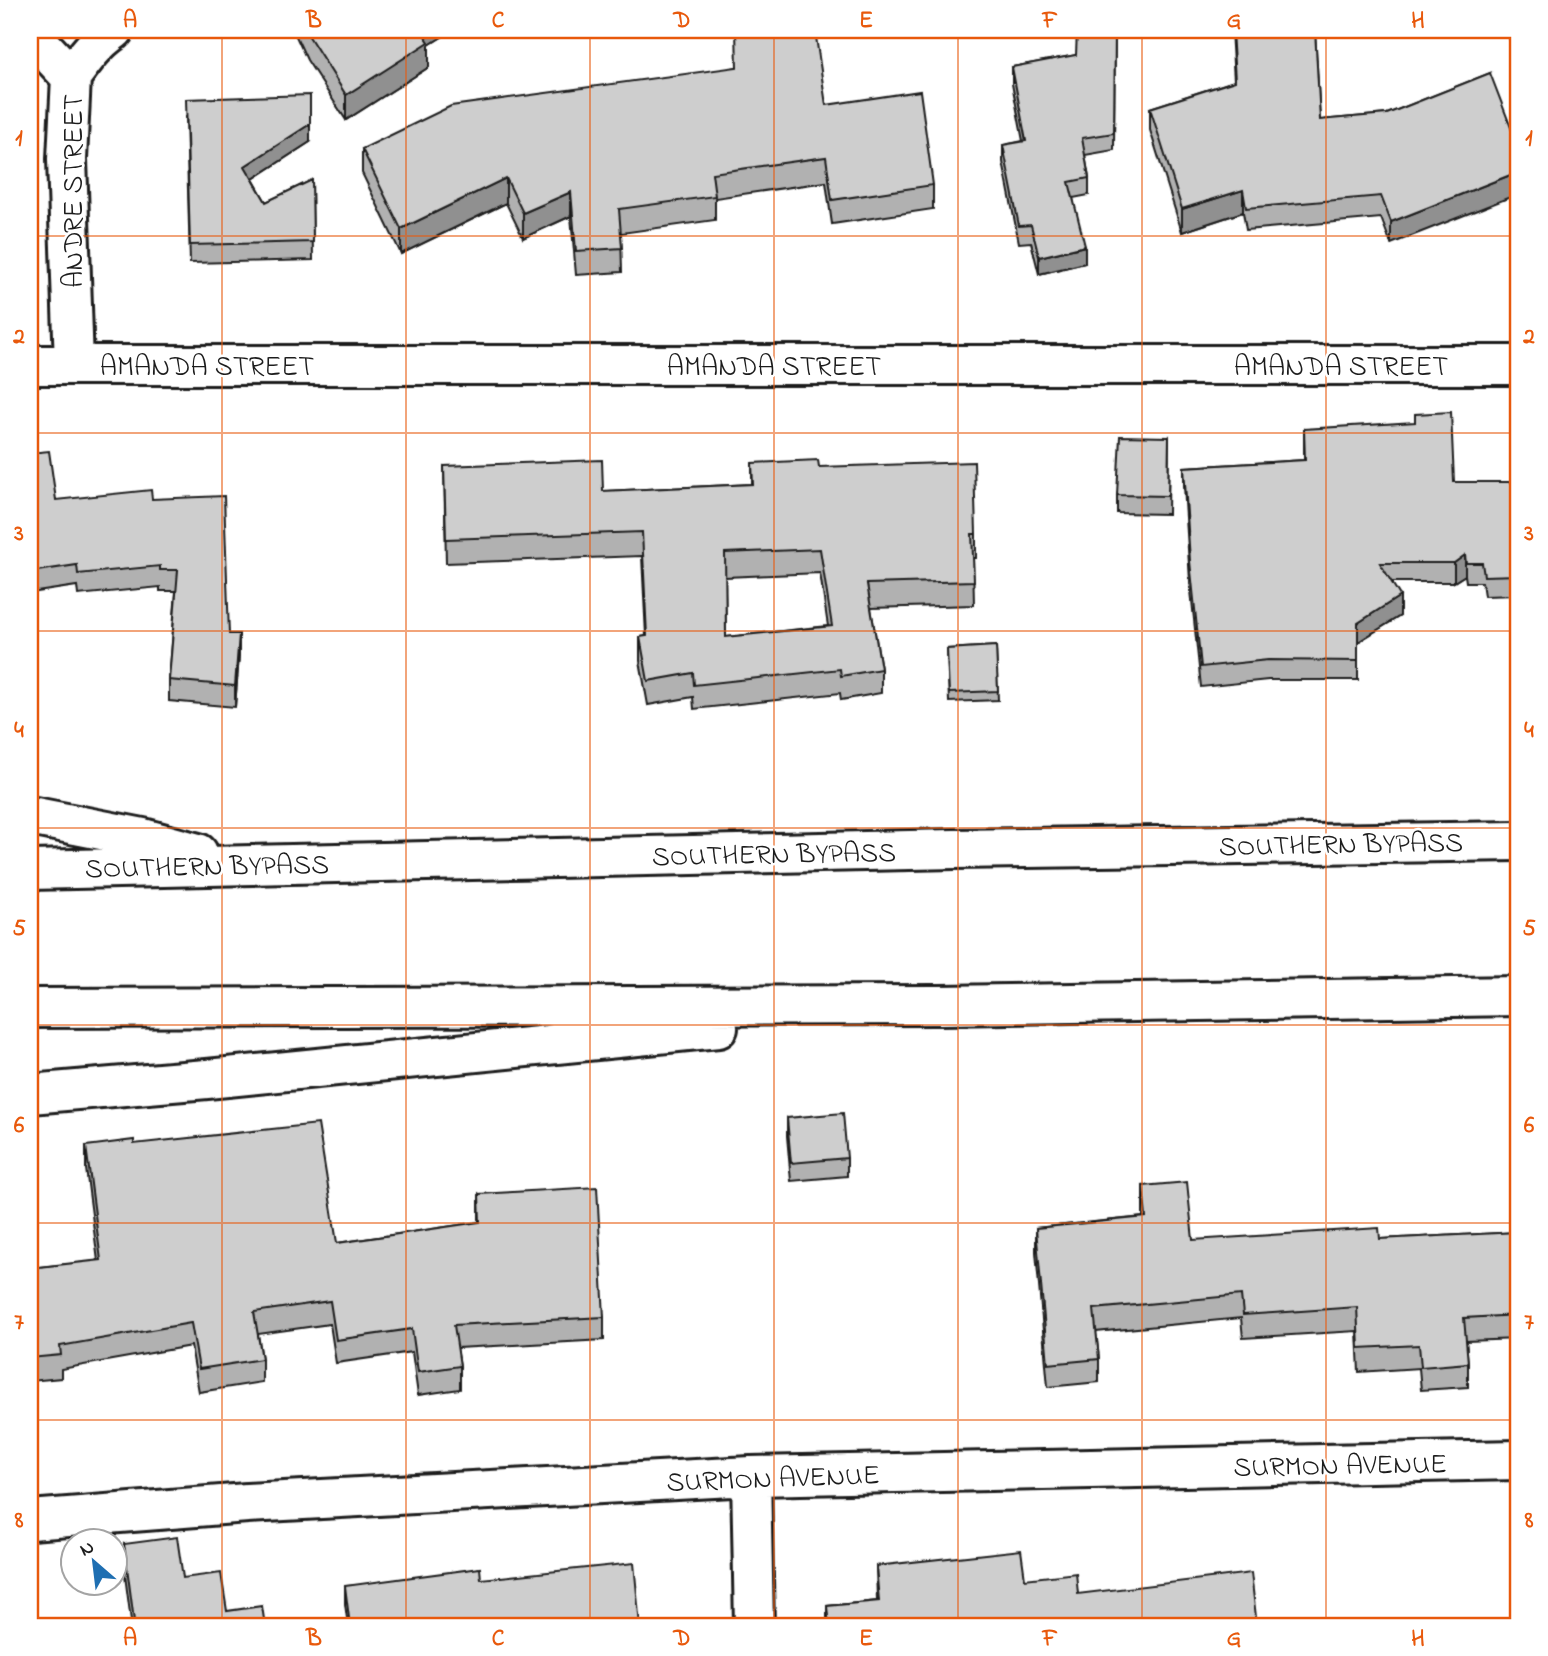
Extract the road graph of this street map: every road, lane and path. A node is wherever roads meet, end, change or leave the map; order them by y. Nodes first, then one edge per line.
1 (114, 30) edge
2 (30, 33) edge
3 (71, 78) junction
4 (30, 365) edge
5 (74, 365) junction
6 (1518, 365) edge
7 (30, 817) edge
8 (1518, 841) edge
9 (236, 864) junction
10 (30, 870) edge
11 (1518, 996) edge
12 (939, 1005) junction
13 (30, 1008) edge
14 (30, 1094) edge
15 (1518, 1460) edge
16 (751, 1476) junction
17 (30, 1520) edge
18 (754, 1626) edge

1 - 3 main road
2 - 3 main road, ANDRE STREET
3 - 5 main road, ANDRE STREET
4 - 5 main road, AMANDA STREET
5 - 6 main road, AMANDA STREET
7 - 9 main road
8 - 9 main road, SOUTHERN BYPASS
9 - 10 main road, SOUTHERN BYPASS
11 - 12 main road
12 - 13 main road
12 - 14 main road
15 - 16 main road, SURMON AVENUE
16 - 17 main road, SURMON AVENUE
16 - 18 main road

